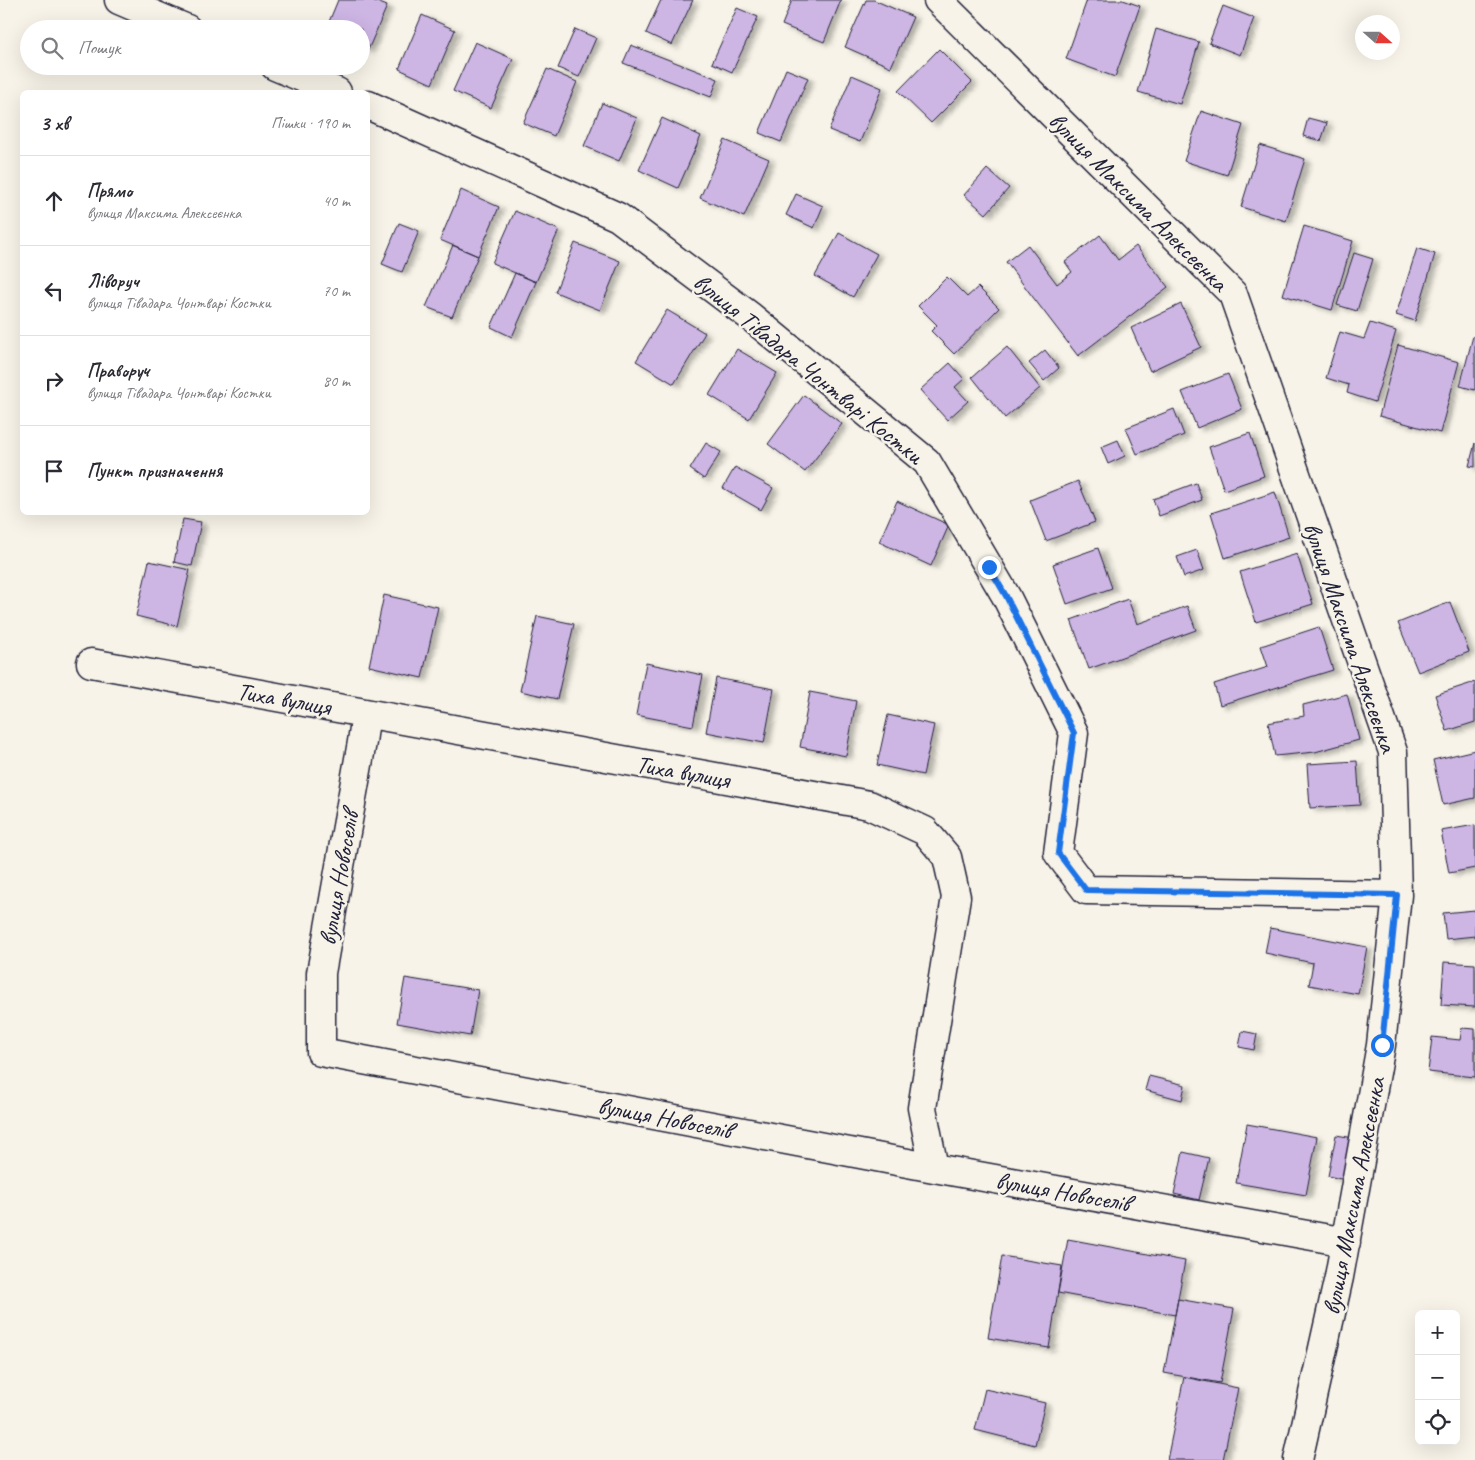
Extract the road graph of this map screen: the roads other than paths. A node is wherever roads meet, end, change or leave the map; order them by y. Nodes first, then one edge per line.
1 (118, 0) edge
2 (938, 0) edge
3 (165, 20) edge
4 (296, 75) edge
5 (332, 90) edge
6 (370, 106) edge
7 (91, 663) dead end
8 (366, 713) junction
9 (1397, 895) junction
10 (934, 1168) junction
11 (1346, 1242) junction
12 (1298, 1460) edge

1 - 3 street
2 - 9 street, вулиця Максима Алексеєнка
4 - 5 street
6 - 9 street, вулиця Тівадара Чонтварі Костки
7 - 8 street, Тиха вулиця
8 - 10 street, Тиха вулиця
8 - 10 street, вулиця Новоселів
9 - 11 street, вулиця Максима Алексеєнка
10 - 11 street, вулиця Новоселів
11 - 12 street, вулиця Максима Алексеєнка

